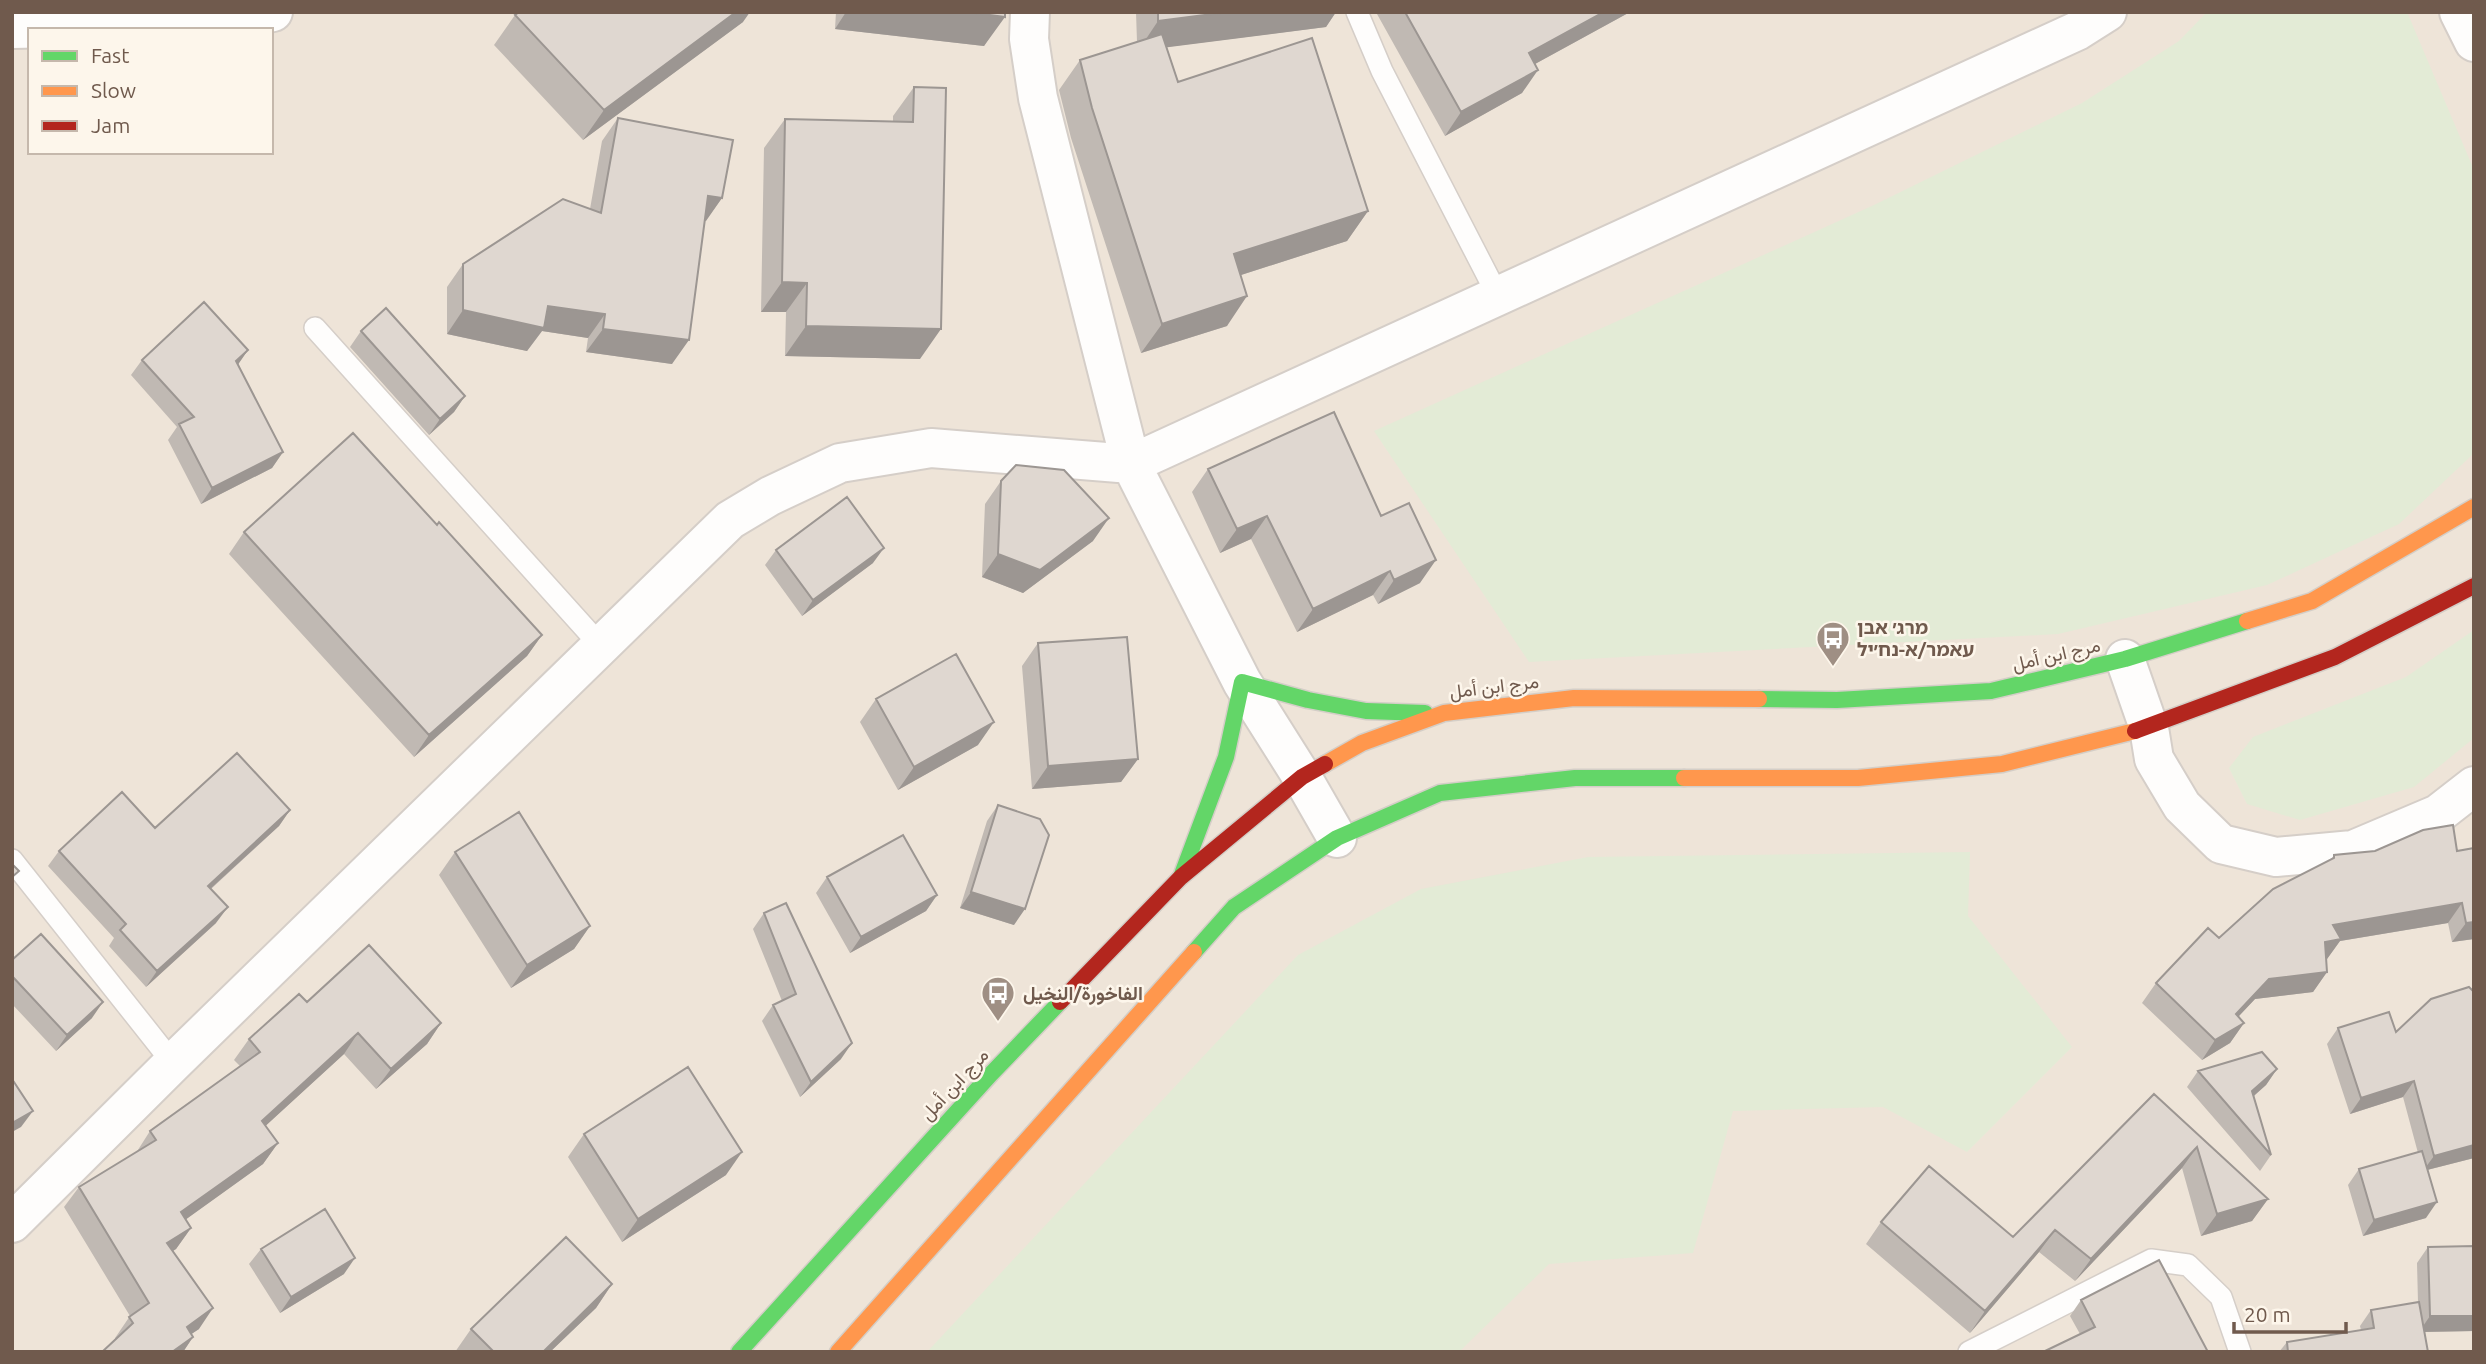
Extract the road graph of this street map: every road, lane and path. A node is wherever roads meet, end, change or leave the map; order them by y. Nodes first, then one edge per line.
1 (273, 12) edge
2 (1030, 12) edge
3 (1357, 12) edge
4 (2107, 12) edge
5 (2459, 12) edge
6 (61, 28) edge
7 (2474, 42) edge
8 (1497, 296) junction
9 (315, 328) dead end
10 (1130, 464) junction
11 (2474, 507) edge
12 (2474, 586) edge
13 (601, 646) junction
14 (2125, 659) junction
15 (1242, 682) junction
16 (1444, 713) junction
17 (2149, 728) junction
18 (1302, 777) junction
19 (2474, 786) edge
20 (1337, 838) junction
21 (12, 860) edge
22 (1181, 877) junction
23 (173, 1063) junction
24 (12, 1223) edge
25 (738, 1352) edge
26 (838, 1352) edge
27 (1969, 1352) edge
28 (2239, 1352) edge

1 - 6 street
2 - 10 street
3 - 8 lane
4 - 8 street
5 - 7 street
8 - 10 street
9 - 13 lane
10 - 13 street
10 - 15 street
11 - 14 street, مرج ابن أمل
12 - 17 street
13 - 23 street
14 - 16 street, مرج ابن أمل
14 - 17 street
15 - 16 street
15 - 18 street
15 - 22 street
16 - 18 street, مرج ابن أمل
17 - 19 street
17 - 20 street
18 - 20 street
18 - 22 street, مرج ابن أمل
20 - 26 street
21 - 23 lane
22 - 25 street, مرج ابن أمل
23 - 24 street
27 - 28 lane

